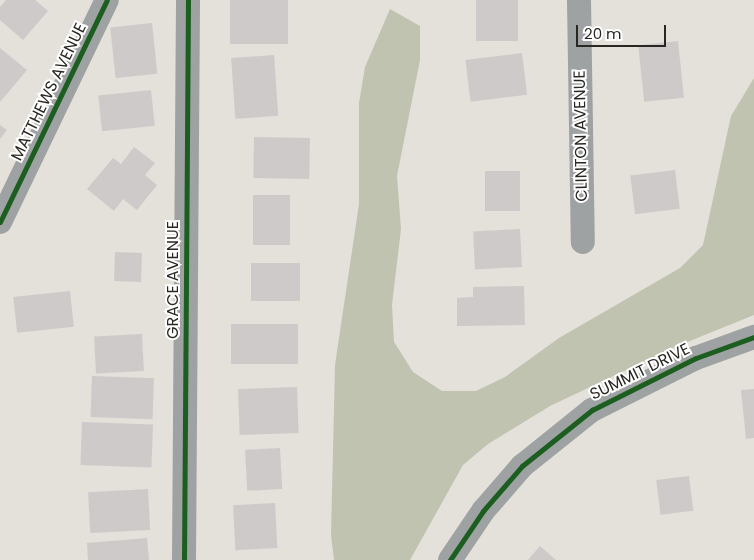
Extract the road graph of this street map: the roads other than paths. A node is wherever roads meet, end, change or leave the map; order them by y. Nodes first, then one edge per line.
1 (107, 0) edge
2 (188, 0) edge
3 (579, 0) edge
4 (0, 222) edge
5 (583, 242) dead end
6 (754, 337) edge
7 (184, 560) edge
8 (450, 560) edge

1 - 4 street, MATTHEWS AVENUE
2 - 7 street, GRACE AVENUE
3 - 5 street, CLINTON AVENUE
6 - 8 street, SUMMIT DRIVE

